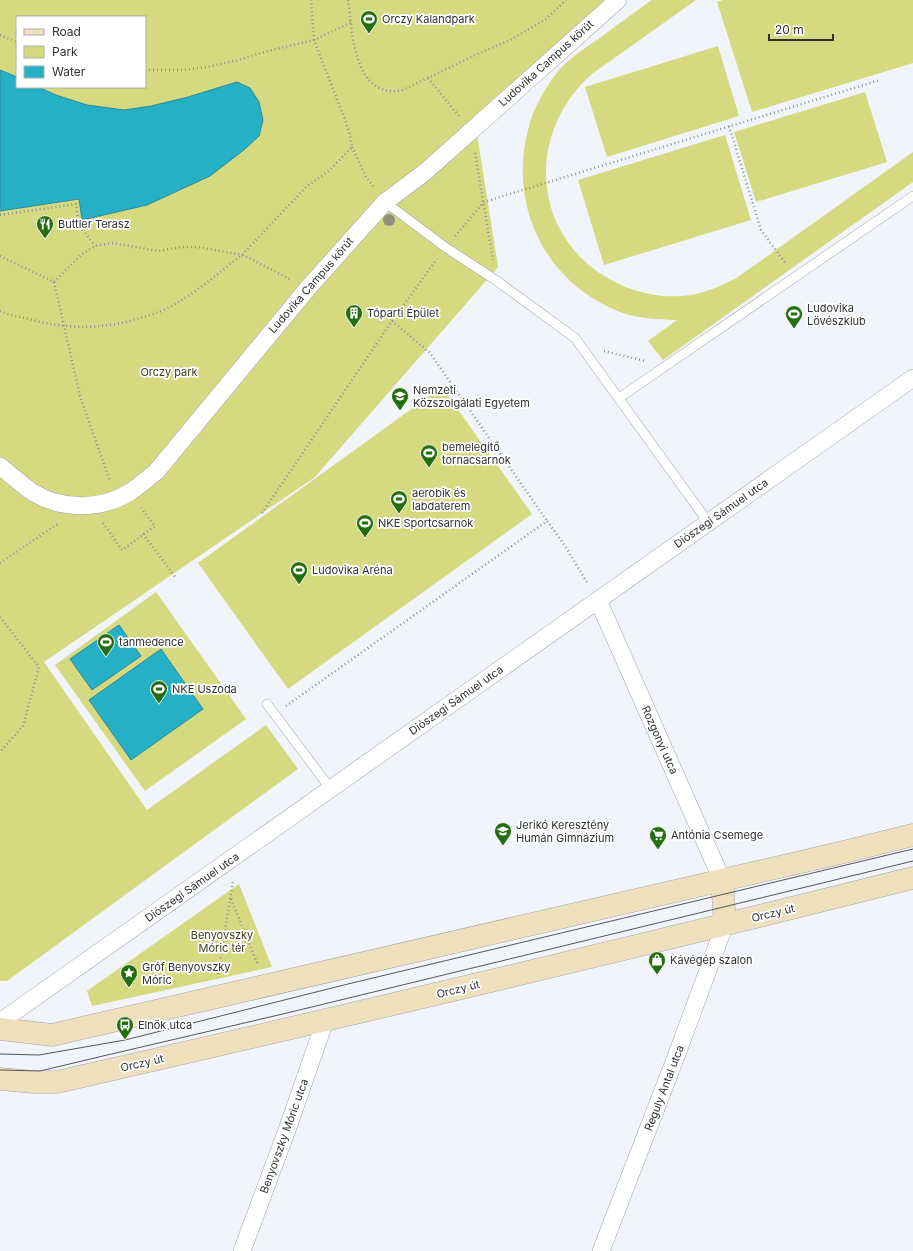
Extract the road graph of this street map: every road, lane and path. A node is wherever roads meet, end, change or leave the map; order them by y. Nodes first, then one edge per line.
1 (311, 0) edge
2 (348, 0) edge
3 (566, 0) edge
4 (618, 0) edge
5 (352, 22) junction
6 (0, 35) edge
7 (314, 40) junction
8 (16, 42) edge
9 (146, 70) edge
10 (428, 78) junction
11 (880, 80) dead end
12 (729, 126) junction
13 (471, 130) junction
14 (352, 147) junction
15 (913, 196) edge
16 (385, 202) junction
17 (484, 202) junction
18 (0, 215) edge
19 (95, 246) junction
20 (446, 247) junction
21 (242, 255) junction
22 (0, 256) edge
23 (795, 276) junction
24 (497, 281) junction
25 (54, 282) junction
26 (308, 288) junction
27 (0, 311) edge
28 (392, 322) junction
29 (63, 327) junction
30 (580, 345) junction
31 (665, 366) junction
32 (913, 378) edge
33 (618, 398) junction
34 (0, 466) edge
35 (123, 496) junction
36 (91, 506) junction
37 (262, 513) dead end
38 (62, 521) dead end
39 (547, 521) junction
40 (708, 522) junction
41 (143, 534) junction
42 (0, 563) edge
43 (176, 578) dead end
44 (598, 600) junction
45 (0, 617) edge
46 (267, 704) dead end
47 (275, 714) junction
48 (0, 752) edge
49 (330, 788) junction
50 (913, 835) edge
51 (238, 855) junction
52 (913, 878) edge
53 (722, 880) junction
54 (230, 899) junction
55 (725, 924) junction
56 (267, 986) junction
57 (214, 998) junction
58 (325, 1021) junction
59 (0, 1022) edge
60 (0, 1029) edge
61 (0, 1079) edge
62 (242, 1251) edge
63 (601, 1251) edge

1 - 7 path
2 - 5 path
3 - 10 path
4 - 13 street, Ludovika Campus körút
5 - 7 path
5 - 10 path
6 - 8 path
7 - 9 path
7 - 14 path
10 - 13 path
11 - 12 path
12 - 17 path
12 - 23 path
13 - 16 street, Ludovika Campus körút
13 - 17 path
14 - 16 path
14 - 21 path
15 - 23 lane
16 - 20 lane
16 - 26 street, Ludovika Campus körút
17 - 20 path
17 - 24 path
18 - 19 path
19 - 21 path
19 - 25 path
20 - 24 lane
20 - 28 path
21 - 26 path
21 - 29 path
22 - 25 path
23 - 31 lane
24 - 30 lane
25 - 29 path
26 - 35 street, Ludovika Campus körút
27 - 29 path
28 - 37 path
28 - 39 path
29 - 35 path
30 - 31 path
30 - 33 lane
31 - 33 lane
32 - 40 street, Diószegi Sámuel utca
33 - 40 lane
34 - 36 street, Ludovika Campus körút
35 - 36 street, Ludovika Campus körút
35 - 41 path
36 - 41 path
38 - 42 path
39 - 44 path
39 - 47 path
40 - 44 street, Diószegi Sámuel utca
41 - 43 path
44 - 49 street, Diószegi Sámuel utca
44 - 53 street, Rozgonyi utca
45 - 48 path
46 - 47 lane
47 - 49 lane
49 - 51 street, Diószegi Sámuel utca
50 - 53 street
51 - 54 path
51 - 59 street, Diószegi Sámuel utca
52 - 55 street, Orczy út
53 - 55 street
53 - 56 street
54 - 56 path
54 - 57 path
55 - 58 street, Orczy út
55 - 63 street, Reguly Antal utca
56 - 57 street
57 - 60 street
58 - 61 street, Orczy út
58 - 62 street, Benyovszky Móric utca

